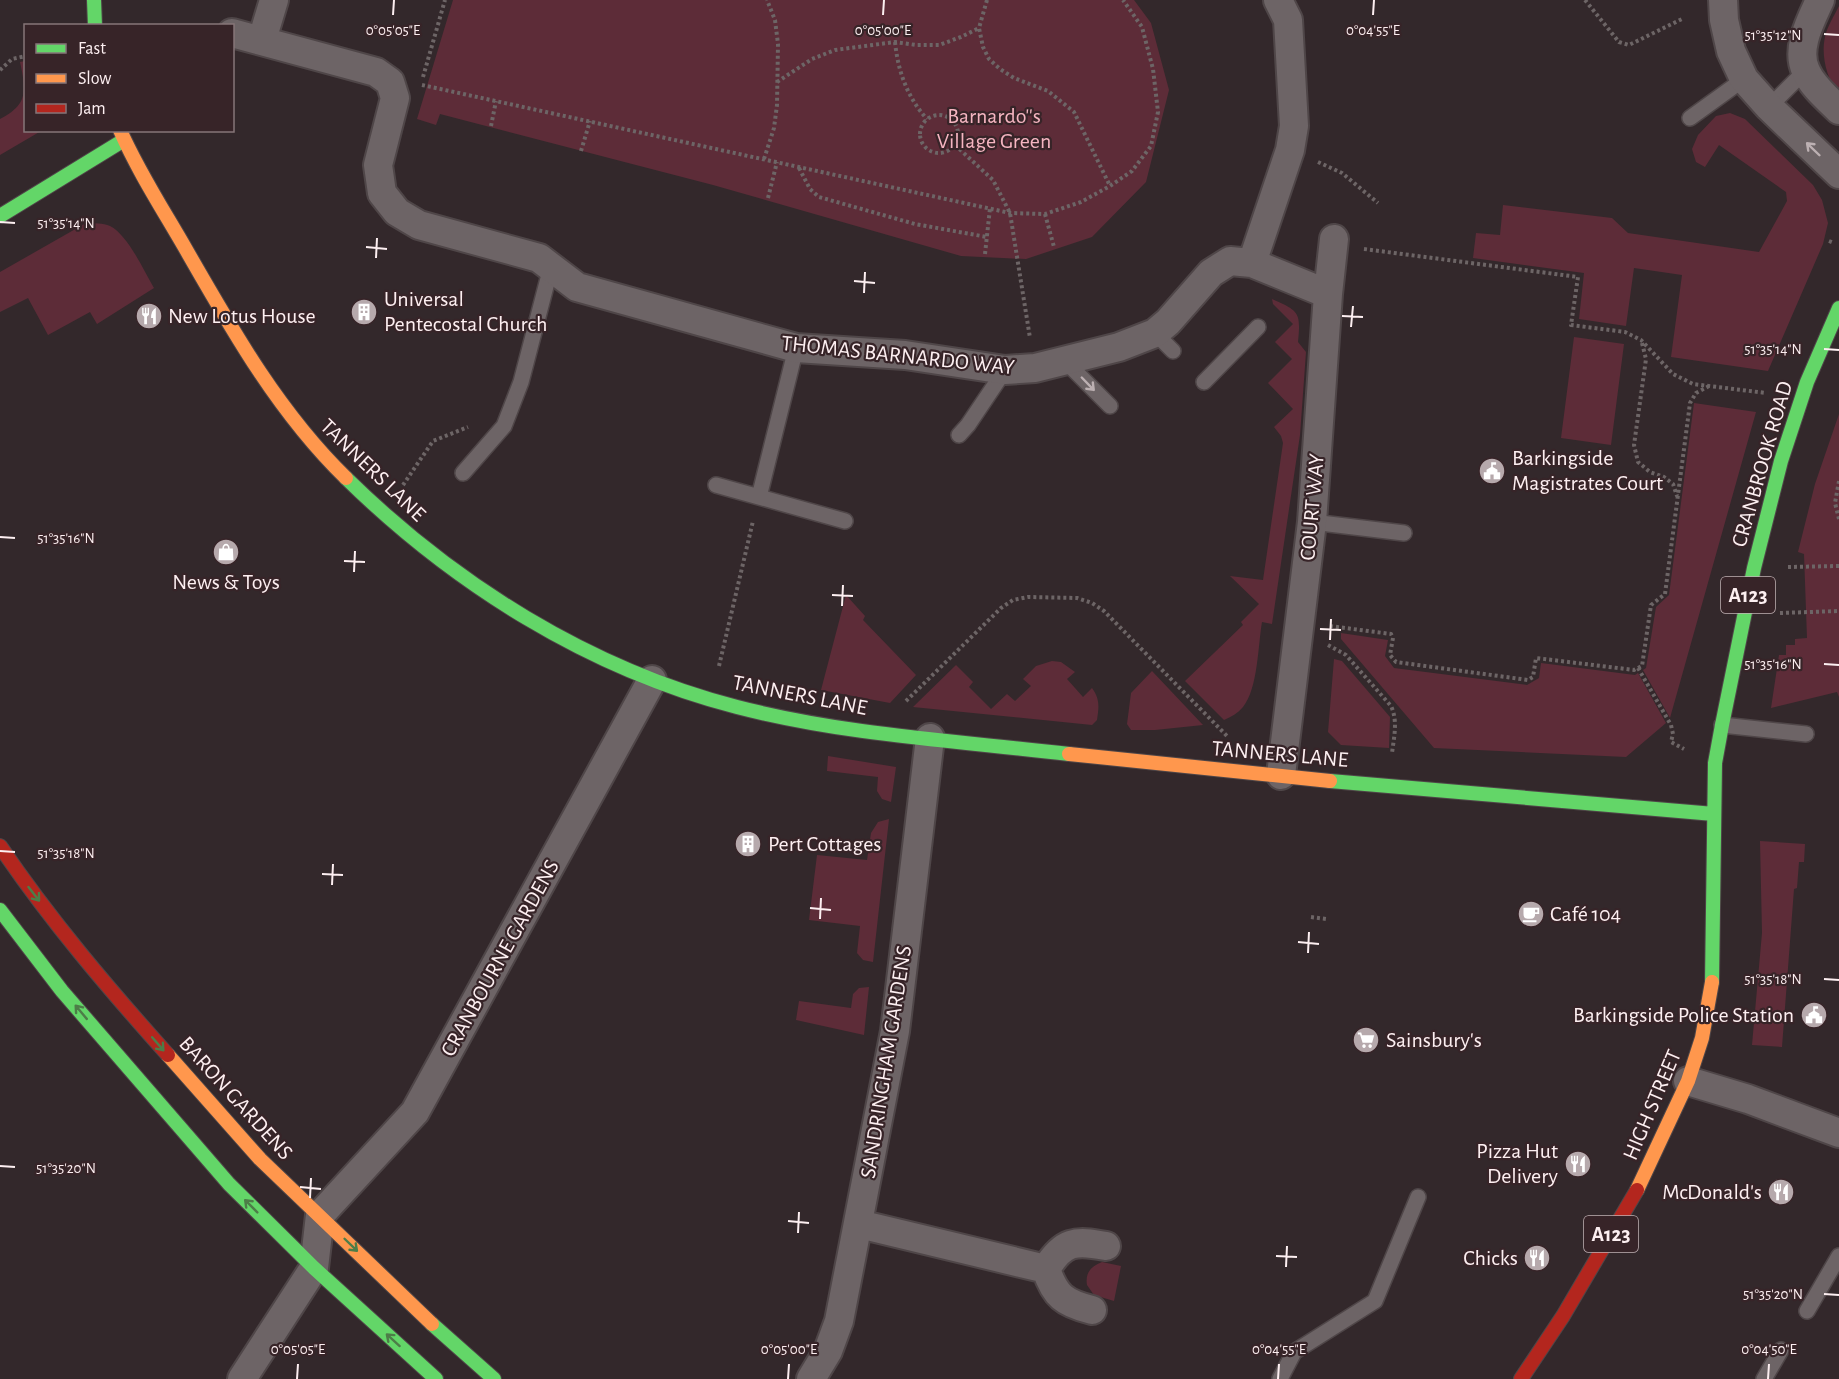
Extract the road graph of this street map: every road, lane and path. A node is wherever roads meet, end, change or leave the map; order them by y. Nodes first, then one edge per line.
1 (94, 0) edge
2 (274, 0) edge
3 (445, 0) edge
4 (767, 0) edge
5 (987, 0) edge
6 (1123, 0) edge
7 (1278, 0) edge
8 (1585, 0) edge
9 (1722, 0) edge
10 (1820, 0) edge
11 (1684, 18) dead end
12 (95, 24) edge
13 (979, 28) junction
14 (234, 33) edge
15 (262, 40) junction
16 (895, 42) junction
17 (24, 56) edge
18 (0, 70) edge
19 (1805, 71) junction
20 (1744, 79) junction
21 (777, 82) junction
22 (421, 84) junction
23 (395, 98) junction
24 (496, 101) junction
25 (1770, 107) junction
26 (1839, 110) edge
27 (1690, 118) dead end
28 (927, 119) junction
29 (590, 121) junction
30 (491, 126) dead end
31 (122, 135) edge
32 (955, 145) junction
33 (1290, 150) junction
34 (581, 151) dead end
35 (764, 159) junction
36 (777, 162) junction
37 (799, 167) junction
38 (1839, 174) edge
39 (1110, 186) junction
40 (768, 198) dead end
41 (1378, 203) dead end
42 (990, 208) junction
43 (1010, 213) junction
44 (1045, 214) junction
45 (0, 216) edge
46 (987, 237) junction
47 (1829, 241) dead end
48 (1334, 242) joint
49 (1834, 243) dead end
50 (1054, 247) dead end
51 (985, 254) dead end
52 (1252, 263) junction
53 (551, 267) junction
54 (1328, 294) junction
55 (1839, 308) edge
56 (1258, 327) dead end
57 (1641, 340) junction
58 (796, 348) junction
59 (1065, 361) junction
60 (1035, 368) junction
61 (1005, 370) junction
62 (1204, 382) dead end
63 (1709, 386) junction
64 (1766, 393) dead end
65 (1110, 406) dead end
66 (504, 426) junction
67 (958, 435) dead end
68 (463, 473) dead end
69 (1839, 480) edge
70 (716, 485) dead end
71 (1678, 496) junction
72 (759, 497) junction
73 (383, 514) junction
74 (1839, 519) edge
75 (845, 521) dead end
76 (1312, 522) junction
77 (1404, 533) dead end
78 (1839, 566) edge
79 (1804, 567) dead end
80 (1839, 611) edge
81 (1744, 614) junction
82 (1299, 631) junction
83 (1638, 668) junction
84 (652, 680) junction
85 (711, 700) junction
86 (1722, 724) junction
87 (875, 730) junction
88 (1806, 734) dead end
89 (930, 738) junction
90 (1715, 763) junction
91 (1273, 774) junction
92 (1389, 784) junction
93 (1714, 814) junction
94 (0, 846) edge
95 (0, 910) edge
96 (1311, 917) dead end
97 (1326, 919) dead end
98 (1688, 1082) junction
99 (1839, 1133) edge
100 (1418, 1197) dead end
101 (320, 1215) junction
102 (859, 1224) junction
103 (1106, 1246) dead end
104 (1839, 1256) edge
105 (314, 1268) junction
106 (1046, 1269) junction
107 (1092, 1310) dead end
108 (1808, 1311) dead end
109 (1781, 1350) dead end
110 (242, 1379) edge
111 (436, 1379) edge
112 (494, 1379) edge
113 (811, 1379) edge
114 (1280, 1379) edge
115 (1521, 1379) edge
116 (1764, 1379) edge

1 - 12 street
2 - 15 street
3 - 22 path
4 - 21 path
5 - 13 path
6 - 39 path
7 - 33 street
8 - 11 path
9 - 20 street
10 - 19 street
13 - 16 path
13 - 39 path
14 - 15 street
15 - 23 street
16 - 21 path
16 - 28 path
17 - 18 path
19 - 25 lane
19 - 26 street
20 - 25 street
20 - 27 lane
21 - 35 path
22 - 23 path
22 - 24 path
23 - 53 street, THOMAS BARNARDO WAY
24 - 29 path
24 - 30 path
38 -> 25 street
28 - 32 path
28 - 32 path
29 - 34 path
29 - 35 path
31 - 45 street
31 - 73 street, TANNERS LANE
32 - 43 path
33 - 41 path
33 - 52 street
35 - 36 path
36 - 37 path
36 - 40 path
37 - 42 path
37 - 46 path
39 - 44 path
42 - 43 path
42 - 46 path
43 - 44 path
43 - 60 path
44 - 50 path
46 - 51 path
47 - 49 path
48 - 54 street, COURT WAY
48 - 57 path
52 - 54 street, THOMAS BARNARDO WAY
52 - 59 street, THOMAS BARNARDO WAY
53 - 58 street, THOMAS BARNARDO WAY
53 - 66 lane
54 - 76 street, COURT WAY
55 - 81 street, CRANBROOK ROAD / A123
56 - 62 lane
57 - 63 path
57 - 71 path
58 - 61 street, THOMAS BARNARDO WAY
58 - 72 lane
59 - 60 street, THOMAS BARNARDO WAY
59 -> 65 lane
60 - 61 street, THOMAS BARNARDO WAY
61 - 67 lane
63 - 64 path
63 - 71 path
66 - 68 lane
66 - 73 path
69 - 74 path
70 - 72 lane
71 - 83 path
72 - 75 lane
72 - 85 path
73 - 84 street, TANNERS LANE
76 - 77 lane
76 - 82 street, COURT WAY
78 - 79 path
80 - 81 path
81 - 86 street, CRANBROOK ROAD / A123
82 - 83 path
82 - 91 street, COURT WAY
82 - 92 path
83 - 90 path
84 - 85 street, TANNERS LANE
84 - 101 street, CRANBOURNE GARDENS
85 - 87 street, TANNERS LANE
86 - 88 lane
86 - 90 street, CRANBROOK ROAD / A123
87 - 89 street, TANNERS LANE
87 - 91 path
89 - 91 street, TANNERS LANE
89 - 102 street, SANDRINGHAM GARDENS
90 - 93 street, CRANBROOK ROAD / A123
91 - 92 street, TANNERS LANE
92 - 93 street, TANNERS LANE
93 - 98 street, HIGH STREET / A123
94 -> 101 street, BARON GARDENS
105 -> 95 street
96 - 97 path
98 - 99 street
98 - 115 street, HIGH STREET / A123
100 - 114 lane
101 - 105 street
101 -> 112 street, BARON GARDENS
102 - 106 street
102 - 113 street, SANDRINGHAM GARDENS
103 - 106 street
104 - 108 lane
105 - 110 street
111 -> 105 street
106 - 107 street
109 - 116 lane

